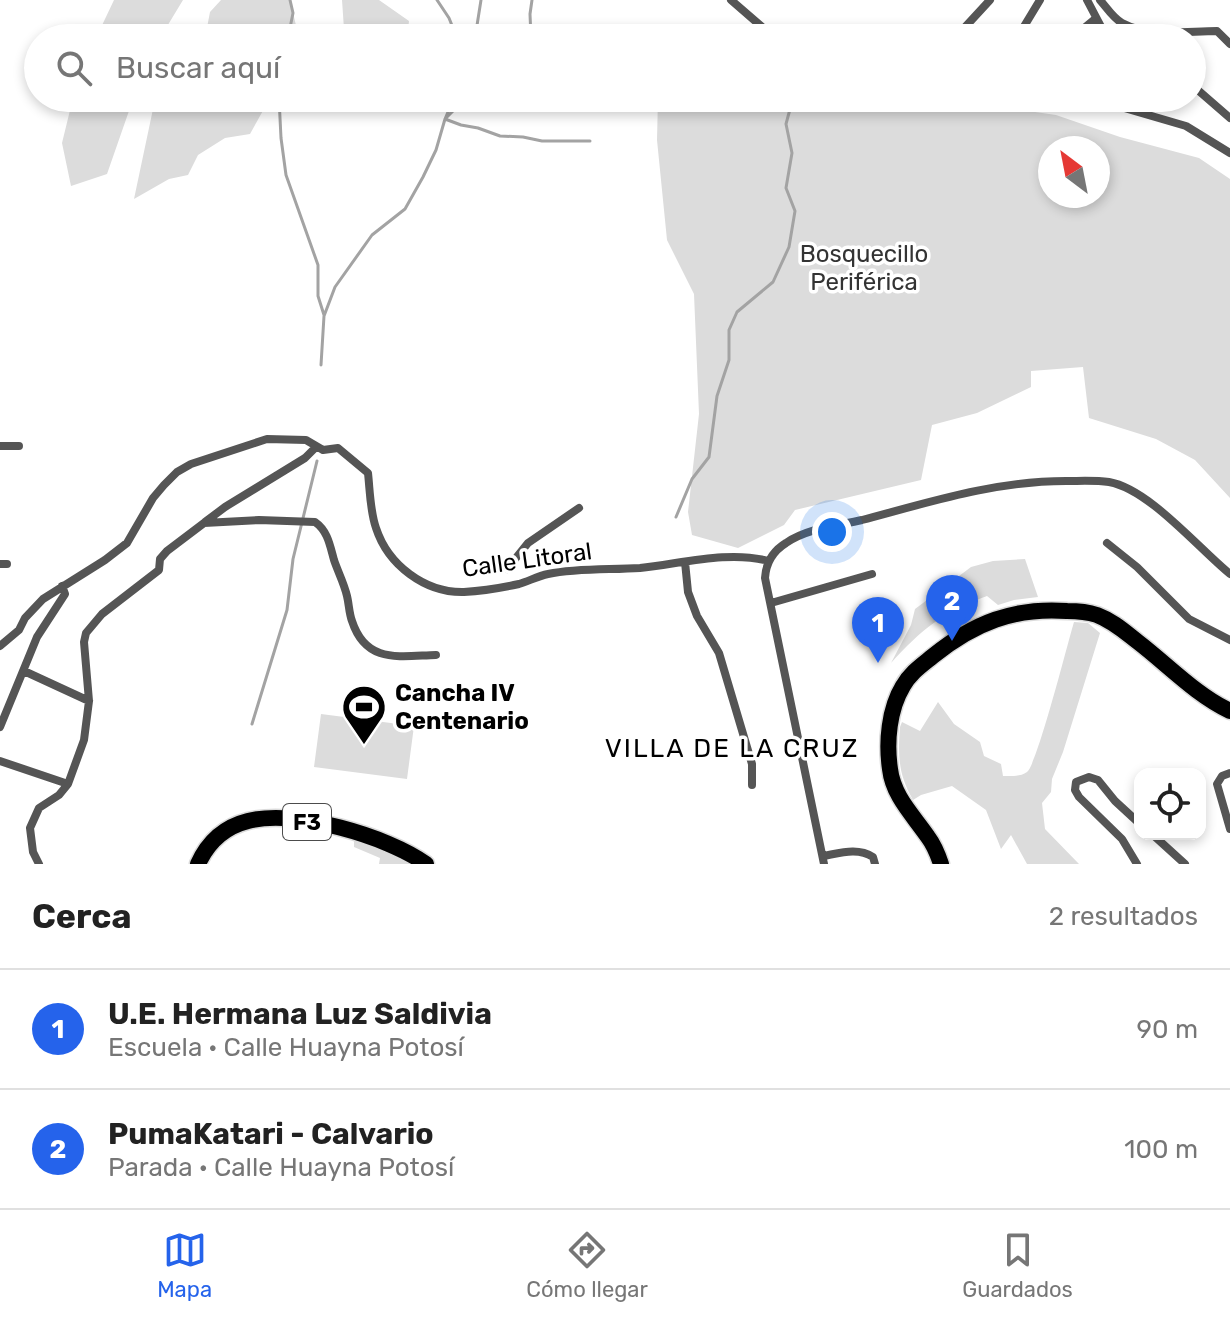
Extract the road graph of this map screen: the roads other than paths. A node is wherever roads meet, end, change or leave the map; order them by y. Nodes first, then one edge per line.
1 (731, 0) edge
2 (990, 0) edge
3 (1040, 0) edge
4 (1087, 0) edge
5 (1100, 0) edge
6 (1095, 19) junction
7 (757, 24) edge
8 (968, 24) edge
9 (1025, 24) edge
10 (1089, 24) edge
11 (1098, 24) edge
12 (1126, 24) edge
13 (1206, 31) edge
14 (1230, 44) edge
15 (1206, 97) edge
16 (1138, 112) edge
17 (1230, 118) edge
18 (1230, 153) edge
19 (0, 446) edge
20 (19, 446) dead end
21 (316, 447) junction
22 (579, 508) dead end
23 (204, 523) junction
24 (1107, 543) dead end
25 (768, 561) junction
26 (685, 562) junction
27 (507, 569) dead end
28 (872, 574) dead end
29 (1230, 574) edge
30 (62, 586) junction
31 (771, 603) junction
32 (1230, 640) edge
33 (0, 646) edge
34 (436, 655) dead end
35 (24, 671) junction
36 (89, 701) junction
37 (1230, 711) edge
38 (0, 727) edge
39 (0, 761) edge
40 (1230, 773) edge
41 (68, 784) junction
42 (752, 785) dead end
43 (1134, 818) edge
44 (1230, 829) edge
45 (1159, 840) edge
46 (824, 860) edge
47 (39, 864) edge
48 (198, 864) edge
49 (426, 864) edge
50 (875, 864) edge
51 (941, 864) edge
52 (1137, 864) edge
53 (1185, 864) edge

1 - 7 street
2 - 8 street
3 - 9 street
4 - 6 street
5 - 12 street
6 - 10 street
6 - 11 street
13 - 14 street
15 - 17 street
16 - 18 street
19 - 20 street
21 - 23 street
21 - 26 street, Calle Litoral
21 - 30 street, Calle Litoral
22 - 27 street
23 - 34 street
23 - 36 street
24 - 32 street
25 - 26 street, Calle Litoral
25 - 29 street
25 - 31 street
26 - 42 street
28 - 31 street
30 - 33 street, Calle Litoral
30 - 35 street
31 - 46 street
35 - 36 street
35 - 38 street
36 - 41 street
37 - 51 highway
39 - 41 street
40 - 44 street
41 - 47 street
43 - 52 street
45 - 53 street
46 - 50 street
48 - 49 highway, F3

